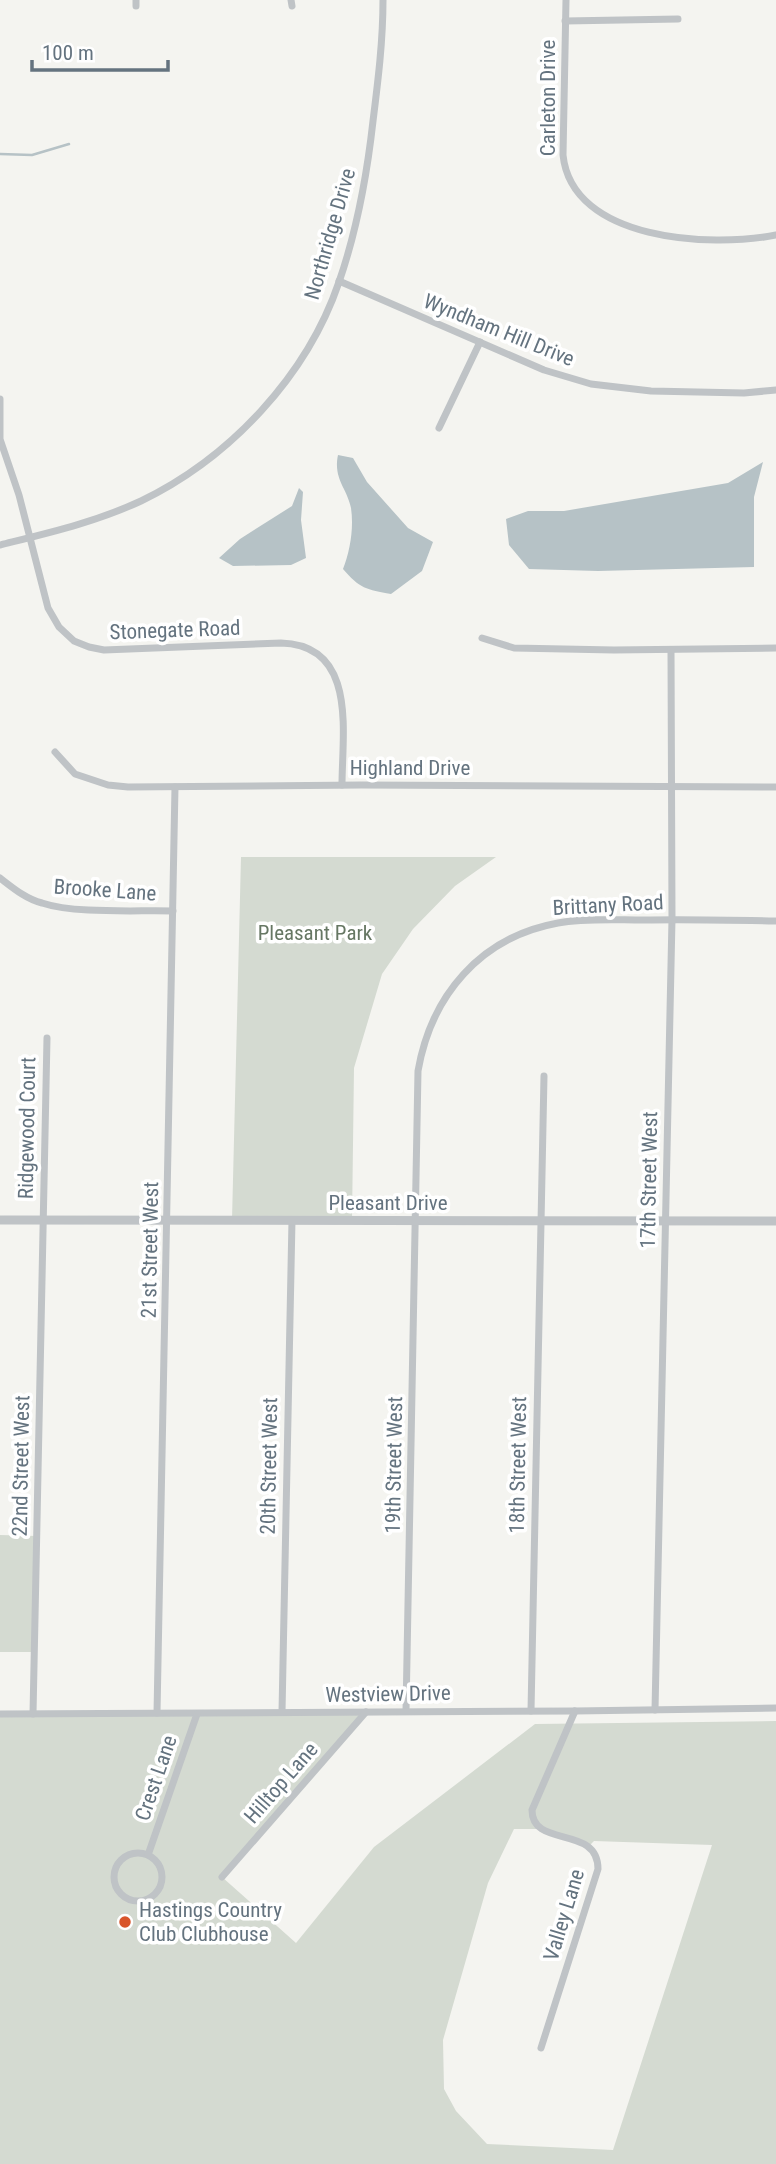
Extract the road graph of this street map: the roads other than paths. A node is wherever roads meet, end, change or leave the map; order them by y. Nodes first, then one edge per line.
1 (383, 0) edge
2 (566, 0) edge
3 (678, 19) dead end
4 (565, 21) junction
5 (776, 235) edge
6 (339, 281) junction
7 (480, 342) junction
8 (776, 390) edge
9 (0, 399) edge
10 (439, 428) dead end
11 (30, 538) junction
12 (0, 545) edge
13 (482, 638) dead end
14 (776, 648) edge
15 (671, 650) junction
16 (55, 752) dead end
17 (342, 785) junction
18 (175, 787) junction
19 (670, 787) junction
20 (776, 787) edge
21 (0, 878) edge
22 (173, 911) junction
23 (671, 919) junction
24 (776, 920) edge
25 (47, 1038) dead end
26 (544, 1076) dead end
27 (0, 1220) edge
28 (43, 1220) junction
29 (168, 1220) junction
30 (292, 1220) junction
31 (416, 1220) junction
32 (541, 1221) junction
33 (666, 1221) junction
34 (776, 1221) edge
35 (776, 1708) edge
36 (655, 1710) junction
37 (406, 1711) junction
38 (531, 1711) junction
39 (575, 1711) junction
40 (282, 1712) junction
41 (366, 1712) junction
42 (157, 1713) junction
43 (197, 1713) junction
44 (0, 1714) edge
45 (33, 1714) junction
46 (148, 1855) junction
47 (222, 1877) dead end
48 (541, 2048) dead end

1 - 6 street, Northridge Drive
2 - 4 street, Carleton Drive
3 - 4 street
4 - 5 street, Carleton Drive
6 - 7 street, Wyndham Hill Drive
6 - 11 street, Northridge Drive
7 - 8 street, Wyndham Hill Drive
7 - 10 street
9 - 11 street, Stonegate Road
11 - 12 street, Northridge Drive
11 - 17 street, Stonegate Road
13 - 15 street
14 - 15 street
15 - 19 street, 17th Street West
16 - 18 street, Highland Drive
17 - 18 street, Highland Drive
17 - 19 street, Highland Drive
18 - 22 street, 21st Street West
19 - 20 street, Highland Drive
19 - 23 street, 17th Street West
21 - 22 street, Brooke Lane
22 - 29 street, 21st Street West
23 - 24 street, Brittany Road
23 - 31 street, Brittany Road
23 - 33 street, 17th Street West
25 - 28 street, Ridgewood Court
26 - 32 street, 18th Street West
27 - 28 street, Pleasant Drive
28 - 29 street, Pleasant Drive
28 - 45 street, 22nd Street West
29 - 30 street, Pleasant Drive
29 - 42 street, 21st Street West
30 - 31 street, Pleasant Drive
30 - 40 street, 20th Street West
31 - 32 street, Pleasant Drive
31 - 37 street, 19th Street West
32 - 33 street, Pleasant Drive
32 - 38 street, 18th Street West
33 - 34 street, Pleasant Drive
33 - 36 street, 17th Street West
35 - 36 street, Westview Drive
36 - 39 street, Westview Drive
37 - 38 street, Westview Drive
37 - 41 street, Westview Drive
38 - 39 street, Westview Drive
39 - 48 street, Valley Lane
40 - 41 street, Westview Drive
40 - 43 street, Westview Drive
41 - 47 street, Hilltop Lane
42 - 43 street, Westview Drive
42 - 45 street, Westview Drive
43 - 46 street, Crest Lane
44 - 45 street, Westview Drive
46 - 46 street

